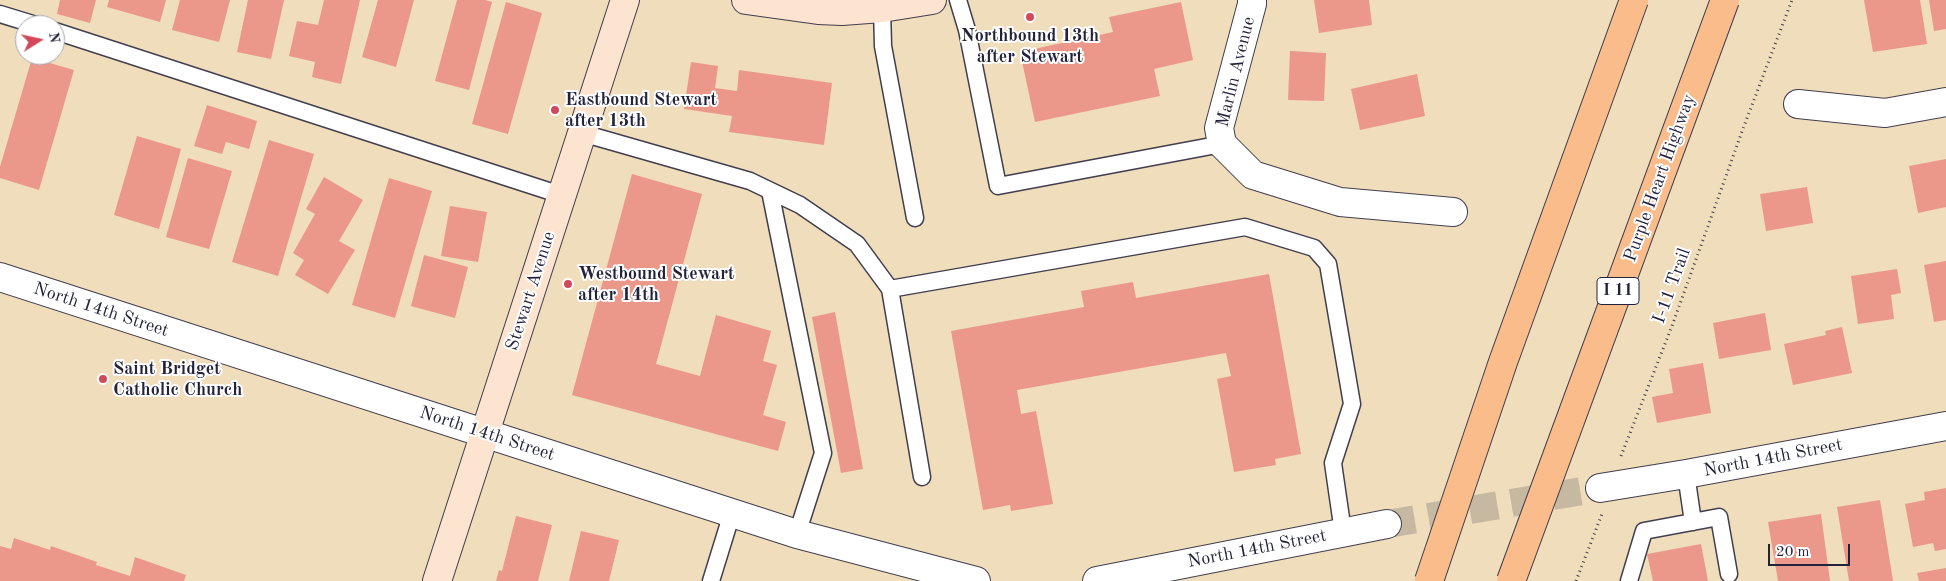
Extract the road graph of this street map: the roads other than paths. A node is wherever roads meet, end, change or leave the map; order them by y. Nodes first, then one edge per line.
1 (625, 0) edge
2 (746, 0) edge
3 (932, 0) edge
4 (958, 0) edge
5 (1252, 0) edge
6 (1634, 0) edge
7 (1725, 0) edge
8 (842, 6) edge
9 (882, 8) junction
10 (0, 14) edge
11 (15, 19) edge
12 (65, 34) edge
13 (1946, 102) edge
14 (1798, 104) dead end
15 (582, 133) junction
16 (1222, 144) junction
17 (770, 191) junction
18 (561, 195) junction
19 (1453, 212) dead end
20 (915, 218) dead end
21 (0, 277) edge
22 (890, 288) junction
23 (1946, 426) edge
24 (484, 433) junction
25 (1686, 474) junction
26 (922, 477) dead end
27 (1605, 487) tunnel mouth
28 (732, 513) junction
29 (1693, 522) junction
30 (1387, 524) tunnel mouth
31 (1344, 532) junction
32 (797, 534) junction
33 (1729, 574) dead end
34 (437, 581) edge
35 (711, 581) edge
36 (976, 581) edge
37 (1097, 581) edge
38 (1429, 581) edge
39 (1511, 581) edge
40 (1630, 581) edge

1 - 15 main road, Stewart Avenue
2 - 8 main road
3 - 9 main road
4 - 16 lane
5 - 16 street, Marlin Avenue
6 - 38 highway, bridge
7 - 39 highway, Purple Heart Highway / I 11, bridge
8 - 9 main road
9 - 20 lane
10 - 11 lane
12 - 18 lane
13 - 14 street
15 - 17 lane
15 - 18 main road, Stewart Avenue
16 - 19 street
17 - 22 lane
17 - 32 lane
18 - 24 main road, Stewart Avenue
21 - 24 street, North 14th Street
22 - 26 lane
22 - 31 lane
23 - 25 street, North 14th Street
24 - 28 street, North 14th Street
24 - 34 main road, Stewart Avenue
25 - 27 street, North 14th Street
25 - 29 lane
28 - 32 street, North 14th Street
28 - 35 lane
29 - 33 lane
29 - 40 lane
30 - 31 street, North 14th Street
31 - 37 street, North 14th Street
32 - 36 street, North 14th Street

